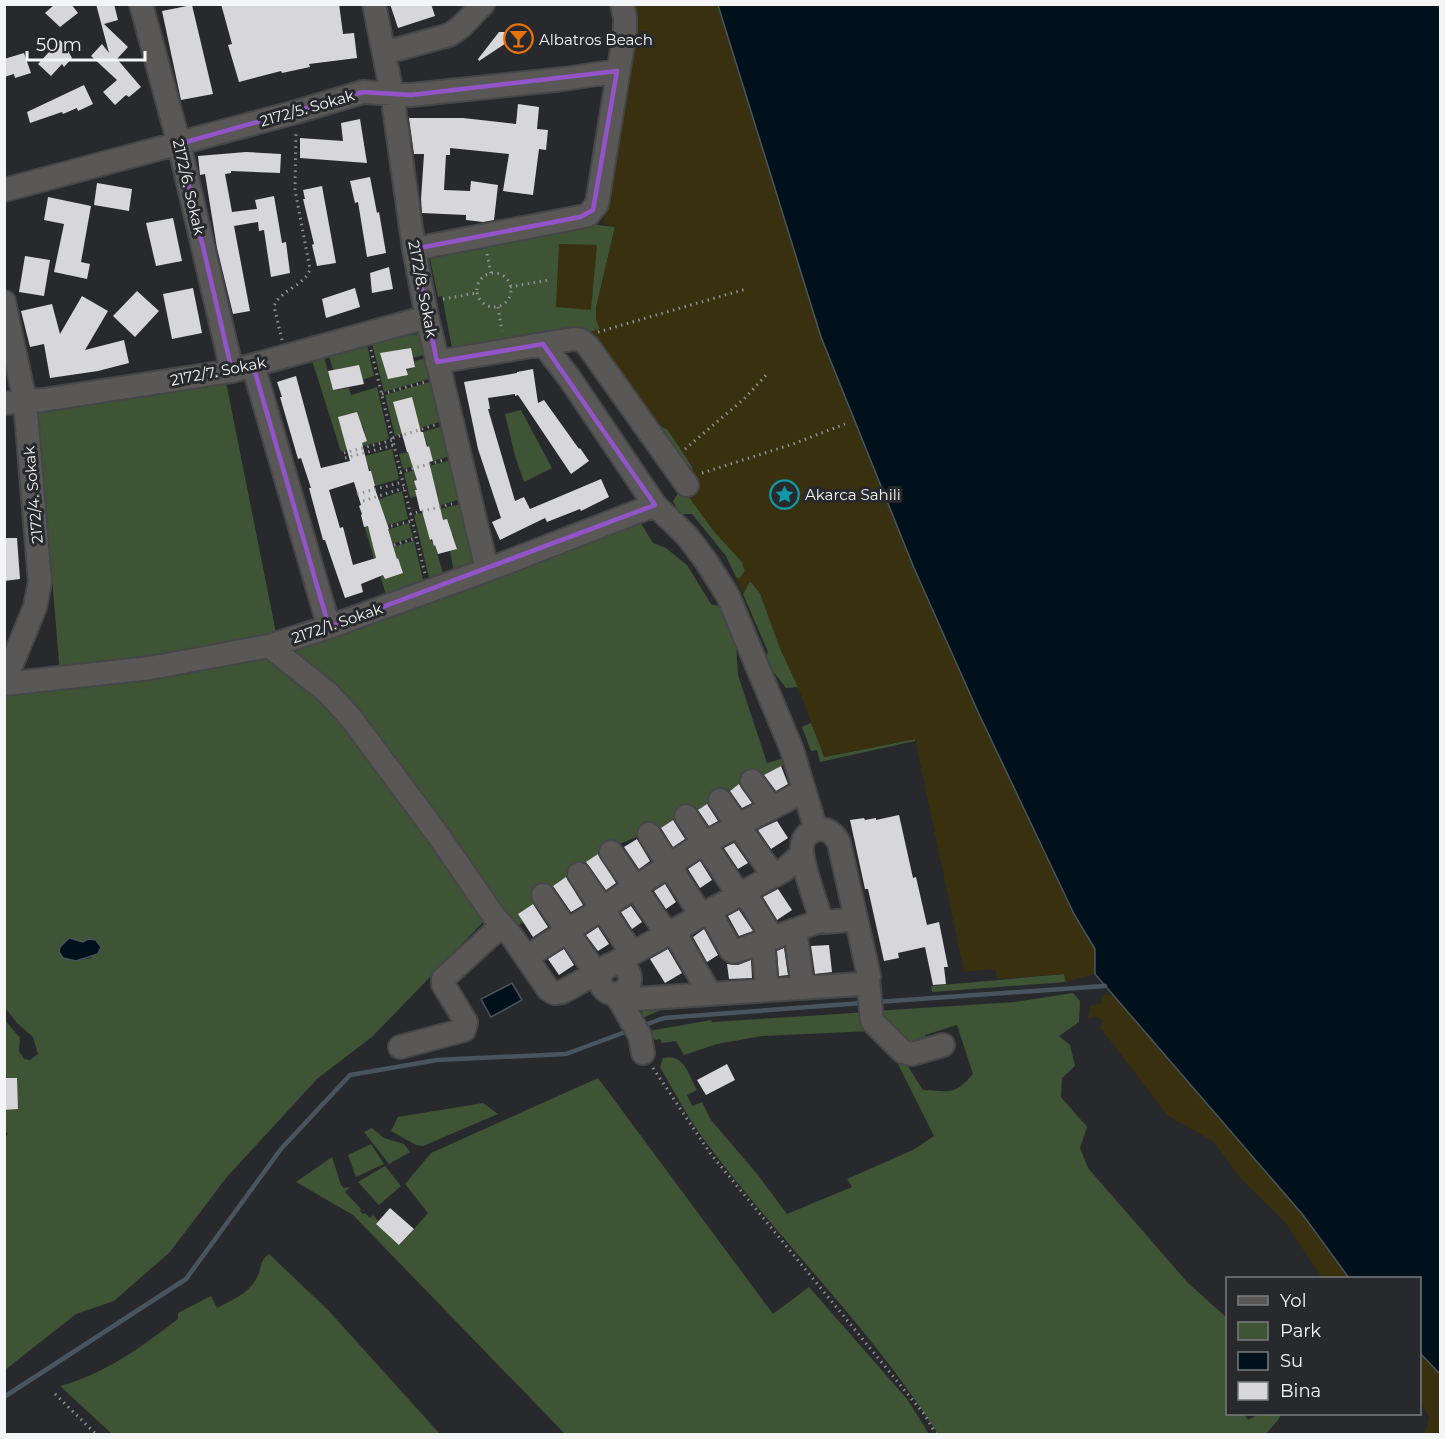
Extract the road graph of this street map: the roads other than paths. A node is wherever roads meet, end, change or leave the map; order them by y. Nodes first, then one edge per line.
1 (141, 4) edge
2 (374, 4) edge
3 (483, 4) edge
4 (622, 4) edge
5 (384, 53) junction
6 (617, 71) junction
7 (392, 94) junction
8 (179, 144) junction
9 (4, 190) edge
10 (414, 249) junction
11 (4, 302) edge
12 (426, 310) junction
13 (543, 344) junction
14 (243, 368) junction
15 (439, 370) junction
16 (15, 402) edge
17 (685, 482) road end
18 (655, 505) junction
19 (487, 570) junction
20 (329, 627) junction
21 (269, 646) junction
22 (4, 683) edge
23 (752, 782) dead end
24 (804, 792) junction
25 (720, 800) dead end
26 (772, 808) junction
27 (686, 816) dead end
28 (738, 826) junction
29 (816, 830) junction
30 (649, 834) dead end
31 (704, 844) junction
32 (611, 852) dead end
33 (802, 854) junction
34 (669, 866) junction
35 (579, 874) dead end
36 (774, 876) junction
37 (635, 887) junction
38 (742, 894) junction
39 (543, 895) dead end
40 (602, 909) junction
41 (705, 913) junction
42 (856, 919) junction
43 (823, 920) junction
44 (502, 924) junction
45 (795, 930) junction
46 (567, 931) junction
47 (671, 932) junction
48 (768, 940) junction
49 (633, 953) junction
50 (527, 957) junction
51 (602, 970) junction
52 (869, 984) junction
53 (804, 988) junction
54 (767, 990) junction
55 (710, 994) junction
56 (943, 1045) dead end
57 (400, 1047) dead end

1 - 8 street, 2172/6. Sokak
2 - 5 street, 2172/8. Sokak
3 - 5 street
4 - 6 street
5 - 7 street, 2172/8. Sokak
6 - 7 street, 2172/5. Sokak
6 - 10 street
7 - 8 street, 2172/5. Sokak
7 - 10 street, 2172/8. Sokak
8 - 9 street, 2172/5. Sokak
8 - 14 street, 2172/6. Sokak
10 - 12 street, 2172/8. Sokak
11 - 16 street, 2172/4. Sokak
12 - 14 street, 2172/7. Sokak
12 - 15 street, 2172/8. Sokak
13 - 15 street
13 - 17 street
13 - 18 street
14 - 16 street, 2172/7. Sokak
14 - 20 street, 2172/6. Sokak
15 - 19 street, 2172/8. Sokak
16 - 22 street, 2172/4. Sokak
18 - 19 street, 2172/1. Sokak
18 - 24 street
19 - 20 street, 2172/1. Sokak
20 - 21 street, 2172/1. Sokak
21 - 22 street, 2172/1. Sokak
21 - 44 street
23 - 26 street
24 - 26 street
24 - 29 street
25 - 28 street
26 - 28 street
27 - 31 street
28 - 31 street
28 - 36 street
29 - 33 street
29 - 42 street
30 - 34 street
31 - 34 street
31 - 38 street
32 - 37 street
33 - 36 street
33 - 43 street
34 - 37 street
34 - 41 street
35 - 40 street
36 - 38 street
37 - 40 street
37 - 47 street
38 - 41 street
38 - 48 street
39 - 46 street
40 - 46 street
40 - 49 street
41 - 47 street
41 - 48 street
42 - 43 street
42 - 52 street
43 - 45 street
44 - 50 street
44 - 57 street
45 - 48 street
45 - 53 street
46 - 50 street
46 - 51 street
47 - 49 street
47 - 55 street
48 - 54 street
49 - 51 street
50 - 51 street
51 - 55 street
52 - 53 street
52 - 56 street
53 - 54 street
54 - 55 street

